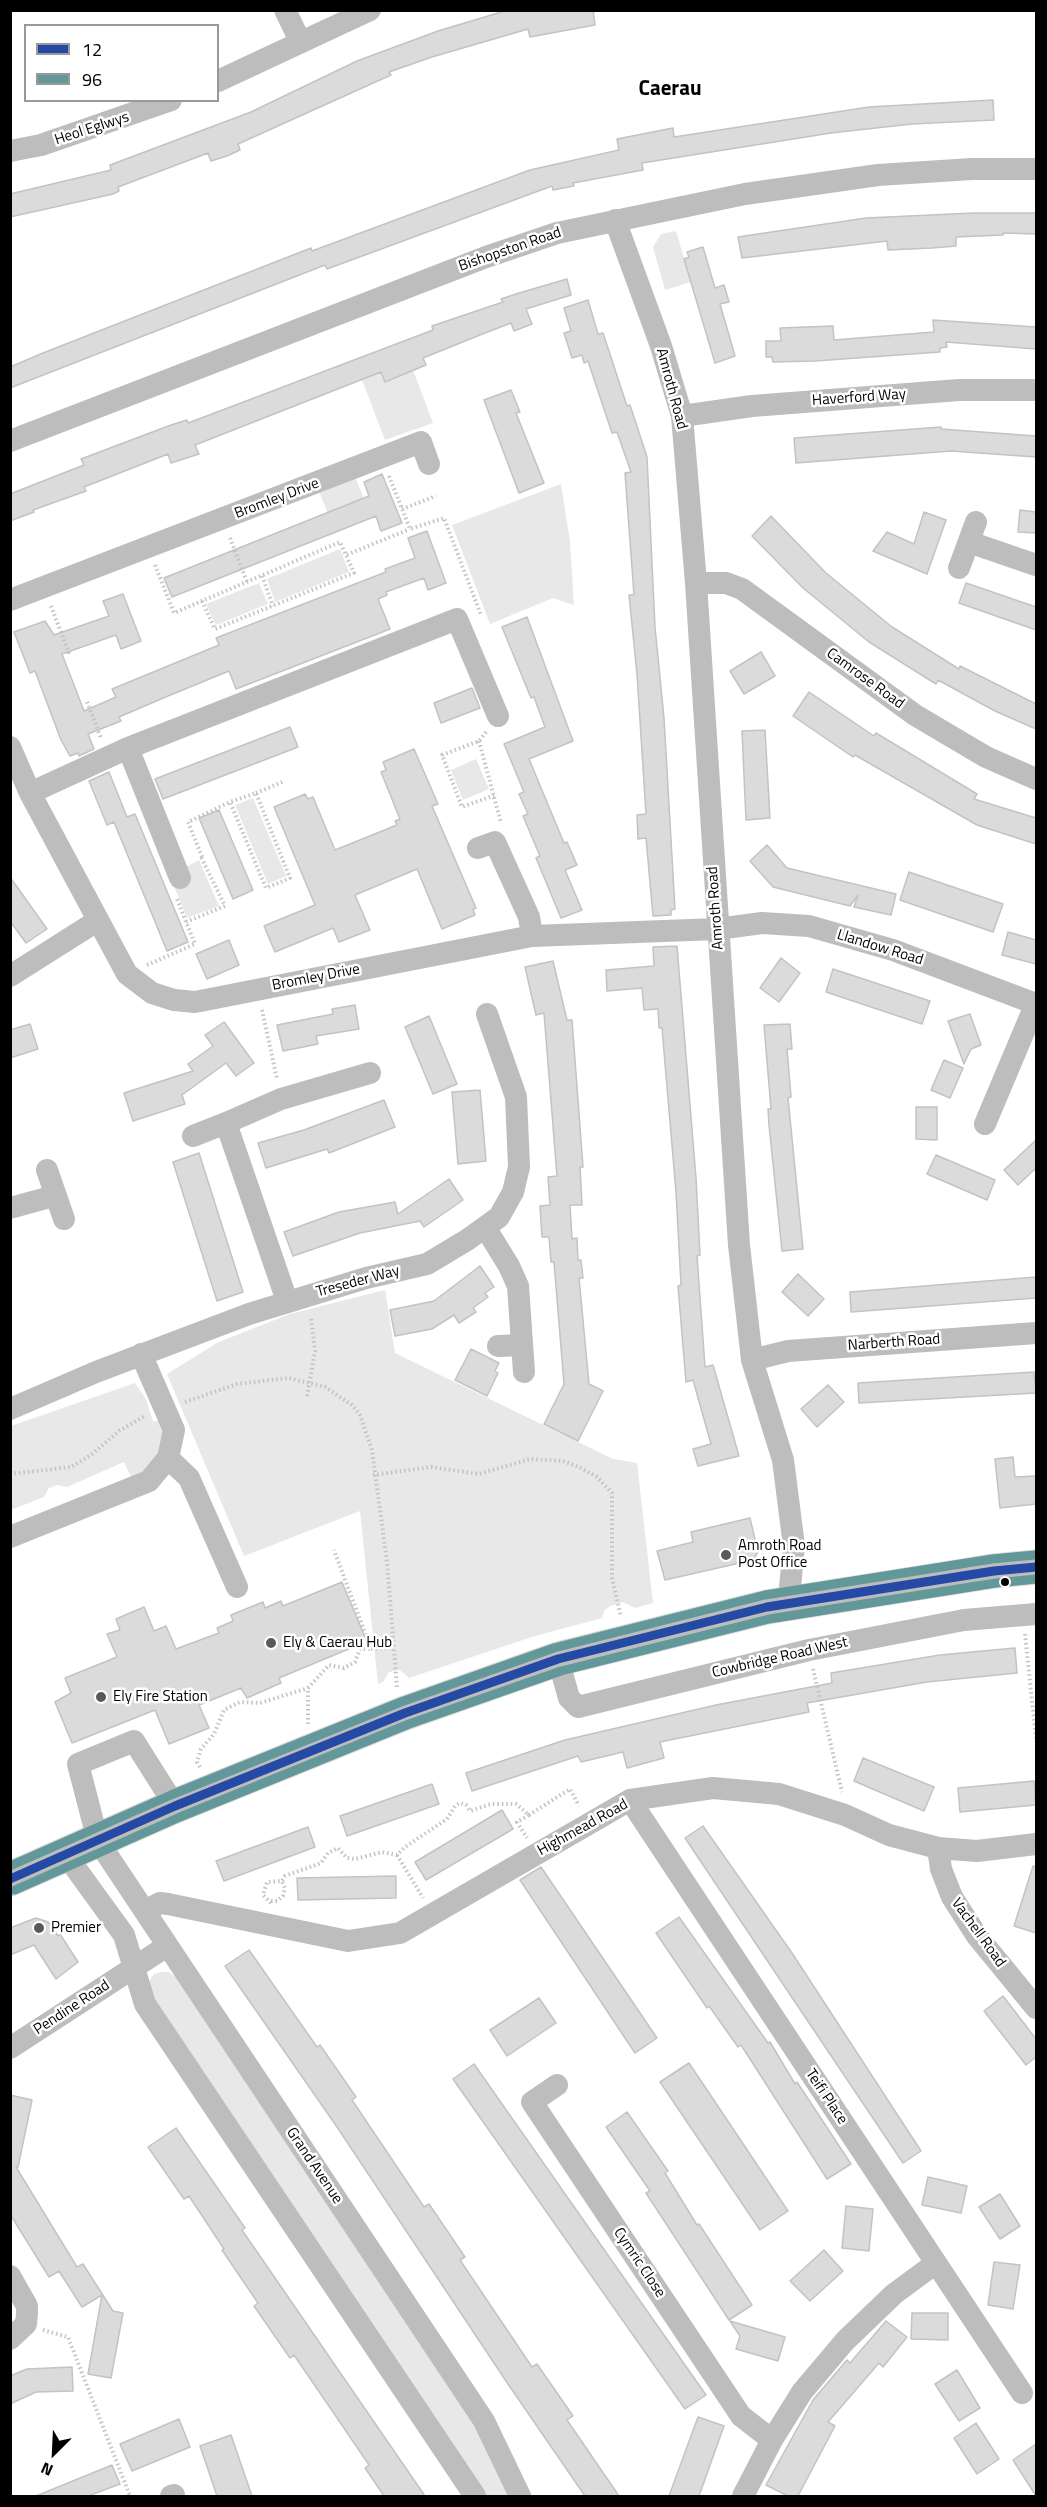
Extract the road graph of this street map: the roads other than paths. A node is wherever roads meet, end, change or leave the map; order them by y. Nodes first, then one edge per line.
1 (285, 10) edge
2 (370, 10) edge
3 (300, 41) junction
4 (219, 81) edge
5 (165, 102) edge
6 (10, 150) edge
7 (1036, 169) edge
8 (615, 220) junction
9 (1036, 390) edge
10 (682, 416) junction
11 (10, 441) edge
12 (429, 464) dead end
13 (1036, 565) edge
14 (959, 568) dead end
15 (696, 583) junction
16 (10, 600) edge
17 (498, 716) dead end
18 (10, 747) edge
19 (118, 753) junction
20 (1036, 779) edge
21 (30, 793) junction
22 (487, 845) road end
23 (178, 873) road end
24 (97, 921) junction
25 (717, 929) junction
26 (532, 936) junction
27 (10, 976) edge
28 (1036, 1003) edge
29 (487, 1014) dead end
30 (370, 1073) dead end
31 (226, 1123) junction
32 (985, 1124) dead end
33 (193, 1136) dead end
34 (47, 1170) dead end
35 (54, 1196) junction
36 (10, 1208) edge
37 (64, 1219) dead end
38 (485, 1227) junction
39 (297, 1298) junction
40 (1036, 1333) edge
41 (522, 1345) junction
42 (498, 1346) dead end
43 (141, 1354) junction
44 (752, 1360) junction
45 (524, 1372) dead end
46 (10, 1409) edge
47 (168, 1458) junction
48 (10, 1537) edge
49 (1036, 1568) edge
50 (237, 1587) dead end
51 (793, 1602) junction
52 (1030, 1615) edge
53 (558, 1659) junction
54 (630, 1800) junction
55 (175, 1806) junction
56 (98, 1840) junction
57 (1036, 1844) edge
58 (938, 1848) junction
59 (66, 1855) junction
60 (10, 1879) edge
61 (145, 1911) junction
62 (167, 1946) junction
63 (133, 1967) junction
64 (1036, 2008) edge
65 (10, 2048) edge
66 (557, 2085) dead end
67 (936, 2263) junction
68 (10, 2276) edge
69 (18, 2332) edge
70 (1022, 2393) dead end
71 (772, 2440) junction
72 (475, 2496) edge
73 (520, 2496) edge
74 (743, 2496) edge

1 - 3 street
2 - 3 street
3 - 4 street
5 - 6 street, Heol Eglwys
7 - 8 street, Bishopston Road
8 - 10 street, Amroth Road
8 - 11 street, Bishopston Road
9 - 10 street, Haverford Way
10 - 15 street, Amroth Road
12 - 16 street, Bromley Drive
13 - 14 street
15 - 20 street, Camrose Road
15 - 25 street, Amroth Road
17 - 19 street
18 - 21 street, Bromley Drive
19 - 21 street
19 - 23 street
21 - 24 street, Bromley Drive
22 - 26 street
24 - 26 street, Bromley Drive
24 - 27 street
25 - 26 street, Bromley Drive
25 - 28 street, Llandow Road
25 - 44 street, Amroth Road
28 - 32 street
29 - 38 street, Treseder Way
30 - 31 street
31 - 33 street
31 - 39 street
34 - 35 street
35 - 36 street
35 - 37 street
38 - 39 street, Treseder Way
38 - 41 street
39 - 43 street, Treseder Way
40 - 44 street, Narberth Road
41 - 42 street
41 - 45 street
43 - 46 street, Treseder Way
43 - 47 street
44 - 51 street, Amroth Road
47 - 48 street
47 - 50 street
49 - 51 highway
51 - 53 highway
52 - 53 street, Cowbridge Road West
53 - 55 highway
54 - 58 street, Highmead Road
54 - 61 street, Highmead Road
54 - 67 street, Teifi Place
55 - 56 highway
55 - 56 street, Grand Avenue
56 - 59 highway
56 - 61 street, Grand Avenue
57 - 58 street, Highmead Road
58 - 64 street, Vachell Road
59 - 60 highway
59 - 63 street
61 - 62 street, Grand Avenue
62 - 63 street, Pendine Road
62 - 73 street, Grand Avenue
63 - 65 street, Pendine Road
63 - 72 street
66 - 71 street, Cymric Close
67 - 70 street, Teifi Place
67 - 71 street
68 - 69 street
71 - 74 street

